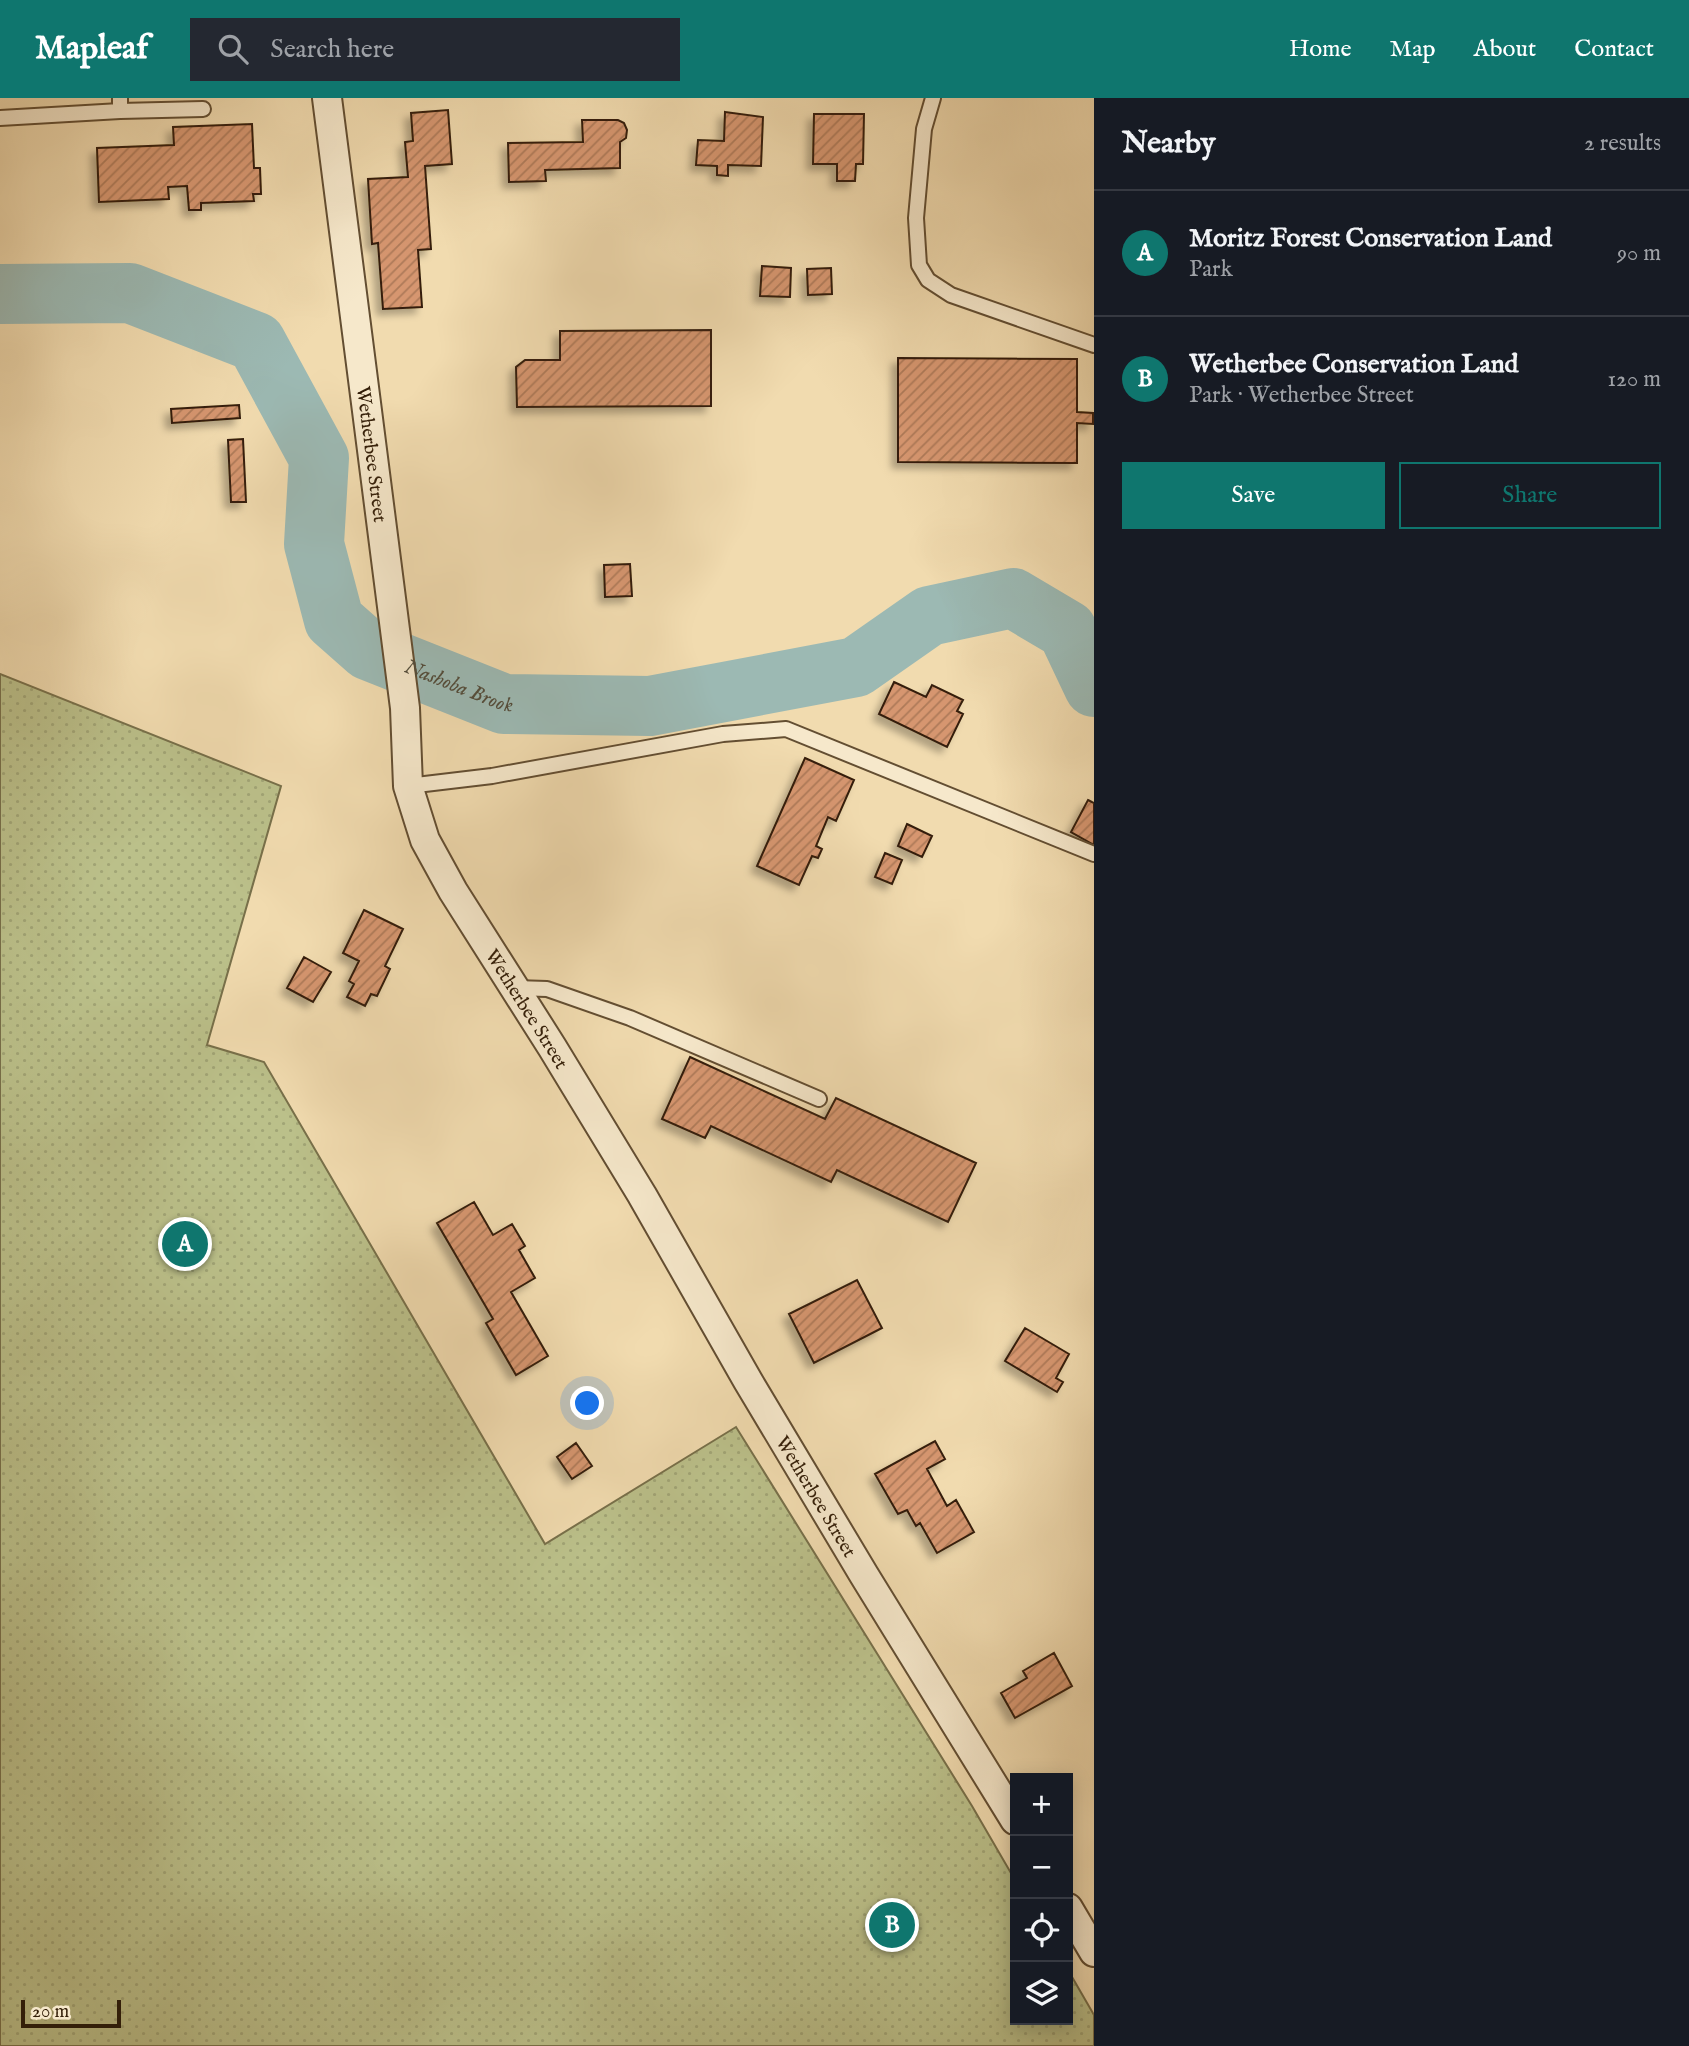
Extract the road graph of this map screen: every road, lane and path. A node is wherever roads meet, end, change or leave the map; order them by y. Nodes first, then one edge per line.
1 (327, 98) edge
2 (933, 98) edge
3 (120, 105) edge
4 (203, 109) dead end
5 (0, 118) edge
6 (1094, 345) edge
7 (408, 786) junction
8 (1094, 855) edge
9 (515, 988) junction
10 (819, 1100) dead end
11 (1010, 1812) edge
12 (1073, 1916) edge
13 (1094, 1952) edge

1 - 7 street, Wetherbee Street
2 - 6 lane
3 - 4 lane
3 - 5 lane
7 - 8 lane
7 - 9 street, Wetherbee Street
9 - 10 lane
9 - 11 street, Wetherbee Street
12 - 13 street

